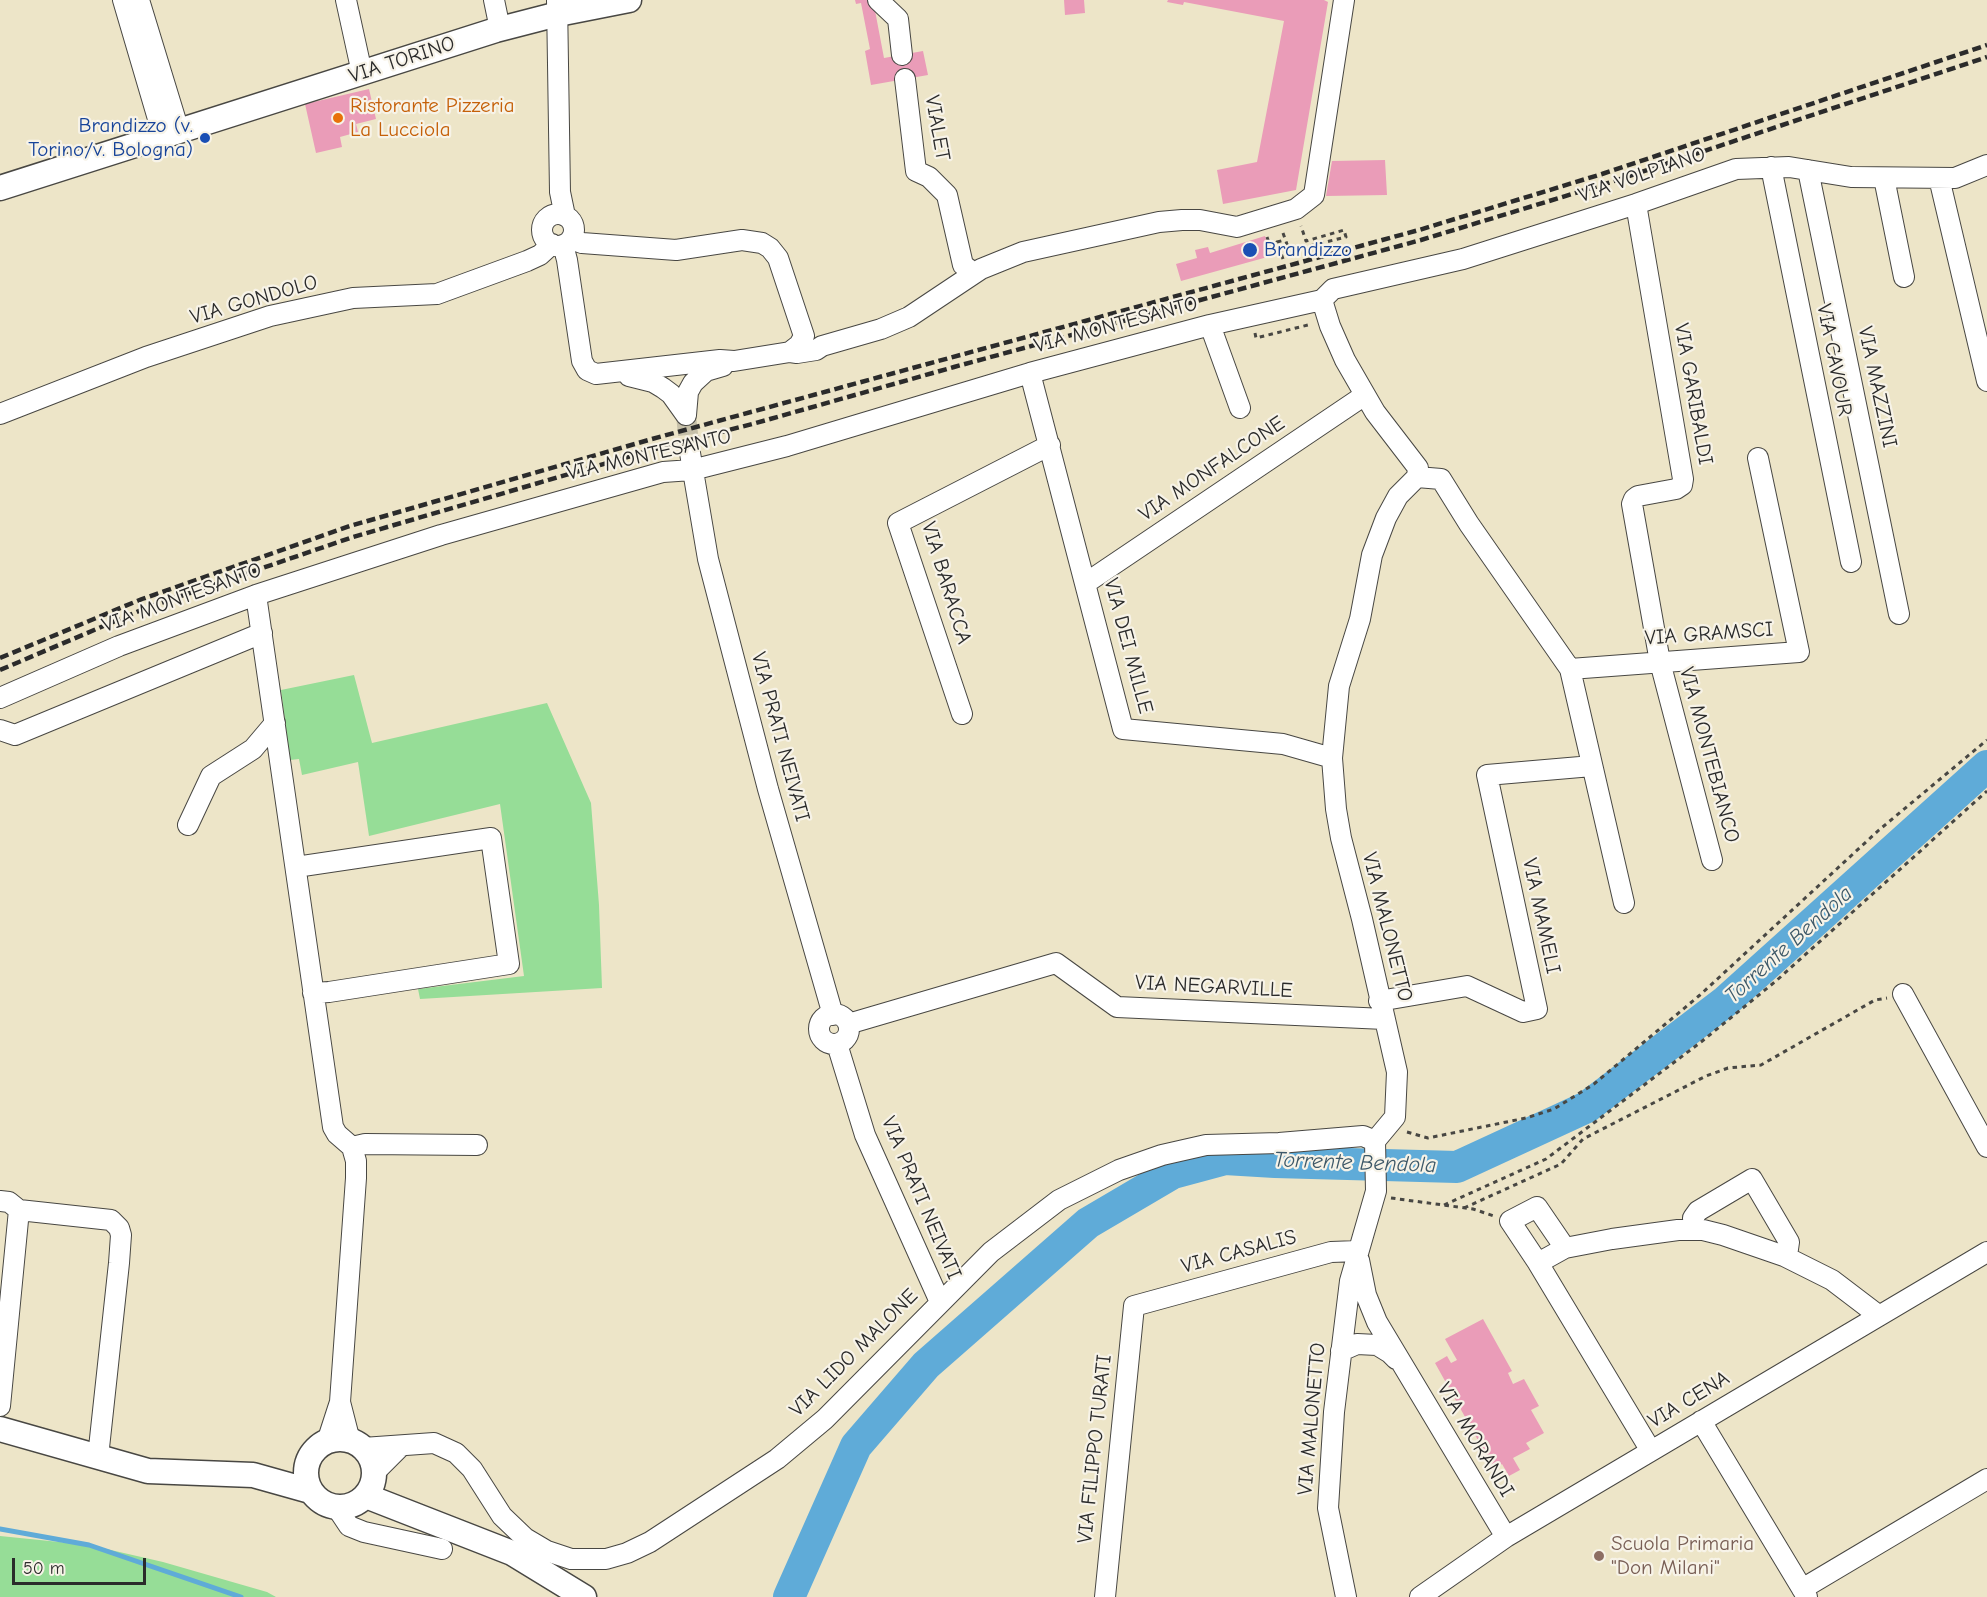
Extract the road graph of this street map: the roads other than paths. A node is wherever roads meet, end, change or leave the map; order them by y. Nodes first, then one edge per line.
1 (123, 0) edge
2 (139, 0) edge
3 (346, 0) edge
4 (494, 0) edge
5 (629, 0) edge
6 (878, 0) edge
7 (1344, 0) edge
8 (557, 7) edge
9 (500, 29) junction
10 (902, 55) dead end
11 (362, 73) junction
12 (905, 79) dead end
13 (171, 133) junction
14 (1987, 165) edge
15 (1771, 168) junction
16 (1808, 170) junction
17 (1884, 177) junction
18 (1940, 178) junction
19 (0, 188) edge
20 (1636, 204) junction
21 (557, 232) junction
22 (974, 273) junction
23 (1904, 277) dead end
24 (1322, 300) junction
25 (1209, 325) junction
26 (804, 336) junction
27 (822, 346) junction
28 (790, 352) junction
29 (734, 361) junction
30 (614, 373) junction
31 (1030, 373) junction
32 (1987, 381) edge
33 (1365, 395) junction
34 (1240, 408) dead end
35 (0, 414) edge
36 (1050, 445) junction
37 (1758, 458) dead end
38 (691, 461) junction
39 (1417, 477) junction
40 (1851, 561) dead end
41 (1086, 583) junction
42 (256, 595) junction
43 (1899, 614) dead end
44 (262, 633) junction
45 (1660, 662) junction
46 (1570, 669) junction
47 (0, 698) edge
48 (962, 714) dead end
49 (275, 723) junction
50 (0, 730) edge
51 (1332, 758) junction
52 (1592, 766) junction
53 (189, 825) dead end
54 (1712, 860) dead end
55 (296, 867) junction
56 (1624, 903) dead end
57 (313, 993) junction
58 (1903, 994) road end
59 (1382, 1010) junction
60 (840, 1019) junction
61 (837, 1044) junction
62 (1379, 1140) junction
63 (477, 1145) dead end
64 (352, 1147) junction
65 (1987, 1148) edge
66 (0, 1201) edge
67 (19, 1210) junction
68 (1695, 1230) junction
69 (1566, 1248) junction
70 (1358, 1251) junction
71 (1987, 1252) edge
72 (1784, 1256) junction
73 (1538, 1263) junction
74 (940, 1302) junction
75 (1134, 1306) joint
76 (1878, 1315) junction
77 (1341, 1351) junction
78 (1403, 1368) junction
79 (1, 1384) edge
80 (0, 1406) edge
81 (1701, 1421) junction
82 (0, 1430) edge
83 (347, 1444) junction
84 (401, 1446) junction
85 (1650, 1450) junction
86 (98, 1457) junction
87 (308, 1460) junction
88 (253, 1475) junction
89 (1987, 1479) edge
90 (370, 1484) junction
91 (310, 1491) junction
92 (337, 1508) junction
93 (1506, 1537) junction
94 (442, 1549) dead end
95 (1804, 1593) edge
96 (584, 1597) edge
97 (1105, 1597) edge
98 (1346, 1597) edge
99 (1420, 1597) edge

1 - 13 street
2 - 13 street
3 - 11 street
4 - 9 street
5 - 8 main road, VIA TORINO
6 - 10 street
7 - 22 street
8 - 9 main road, VIA TORINO
8 - 21 street, VIA GONDOLO
9 - 11 main road, VIA TORINO
11 - 13 main road, VIA TORINO
12 - 22 street, VIALET
13 - 19 main road, VIA TORINO
14 - 18 street, VIA VOLPIANO
15 - 16 street, VIA VOLPIANO
15 - 20 street, VIA VOLPIANO
15 - 40 street, VIA CAVOUR
16 - 17 street, VIA VOLPIANO
16 - 43 street, VIA MAZZINI
17 - 18 street, VIA VOLPIANO
17 - 23 street
18 - 32 street
20 - 24 street, VIA VOLPIANO
20 - 45 street, VIA GARIBALDI
21 - 26 street
21 - 30 street
21 - 35 street, VIA GONDOLO
22 - 27 street
24 - 25 street, VIA MONTESANTO
24 - 33 street
25 - 31 street, VIA MONTESANTO
25 - 34 street
26 - 27 street
26 - 28 street
27 - 28 street
28 - 29 street
29 - 30 street
29 - 30 street
31 - 36 street, VIA DEI MILLE
31 - 38 street, VIA MONTESANTO
33 - 39 street
33 - 41 street, VIA MONFALCONE
36 - 41 street, VIA DEI MILLE
36 - 48 street, VIA BARACCA
37 - 45 street, VIA GRAMSCI
38 - 42 street, VIA MONTESANTO
38 - 60 street, VIA PRATI NEIVATI
39 - 46 street
39 - 51 street, VIA MALONETTO
41 - 51 street, VIA DEI MILLE
42 - 44 street
42 - 47 street, VIA MONTESANTO
44 - 49 street
44 - 50 street
45 - 46 street, VIA GRAMSCI
45 - 54 street, VIA MONTEBIANCO
46 - 52 street
49 - 53 street
49 - 55 street
51 - 59 street, VIA MALONETTO
52 - 56 street
52 - 59 street, VIA MAMELI
55 - 57 street
55 - 57 street
57 - 64 street
58 - 65 street
59 - 60 street, VIA NEGARVILLE
59 - 62 street, VIA MALONETTO
60 - 61 street
60 - 61 street
61 - 74 street, VIA PRATI NEIVATI
62 - 70 street, VIA MALONETTO
62 - 74 street, VIA LIDO MALONE
63 - 64 street
64 - 83 street
66 - 67 street
67 - 79 street
67 - 86 street
68 - 69 street
68 - 72 street
68 - 72 street
69 - 73 street
69 - 73 street
70 - 75 street, VIA CASALIS
70 - 77 street, VIA MALONETTO
70 - 78 street, VIA MORANDI
71 - 76 street, VIA CENA
72 - 76 street
73 - 85 street
74 - 84 street, VIA LIDO MALONE
75 - 97 street, VIA FILIPPO TURATI
76 - 81 street, VIA CENA
77 - 78 street, VIA MORANDI
77 - 98 street, VIA MALONETTO
78 - 93 street, VIA MORANDI
79 - 80 street
81 - 85 street, VIA CENA
81 - 95 street
82 - 86 main road
83 - 84 street, VIA LIDO MALONE
83 - 87 main road
83 - 90 main road
84 - 90 street
85 - 93 street, VIA CENA
86 - 88 main road
87 - 88 main road
87 - 91 main road
88 - 91 main road
89 - 95 street
90 - 92 main road
90 - 96 main road
91 - 92 main road
92 - 94 street
93 - 99 street, VIA CENA

